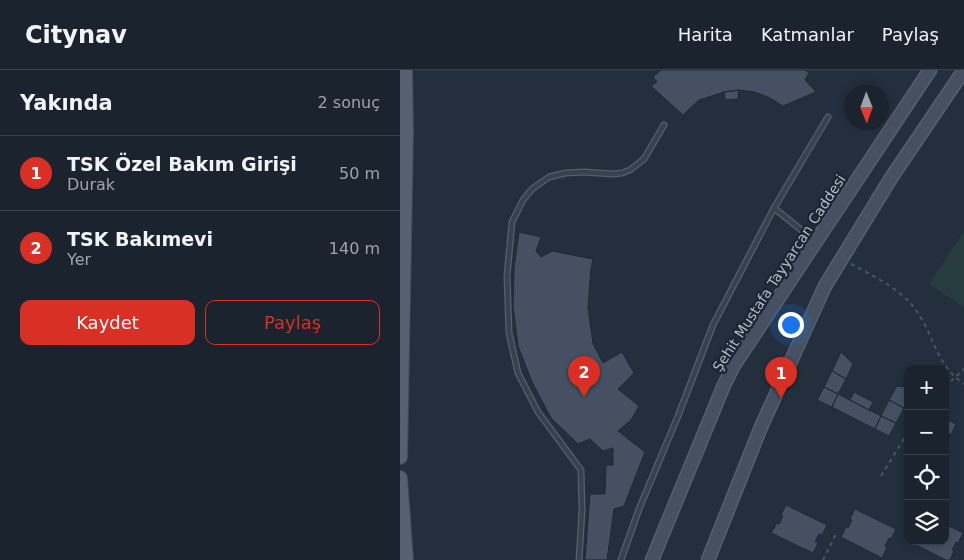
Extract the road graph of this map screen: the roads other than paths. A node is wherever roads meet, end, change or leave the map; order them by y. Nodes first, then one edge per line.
1 (405, 70) edge
2 (930, 70) edge
3 (964, 70) edge
4 (828, 116) dead end
5 (664, 125) dead end
6 (774, 208) junction
7 (816, 242) junction
8 (400, 457) edge
9 (400, 478) edge
10 (406, 560) edge
11 (579, 560) edge
12 (621, 560) edge
13 (652, 560) edge
14 (708, 560) edge

1 - 8 main road
2 - 7 main road, Şehit Mustafa Tayyarcan Caddesi
3 - 14 main road
4 - 6 lane
5 - 11 lane
6 - 7 lane
6 - 12 lane
7 - 13 main road, Şehit Mustafa Tayyarcan Caddesi
9 - 10 main road

